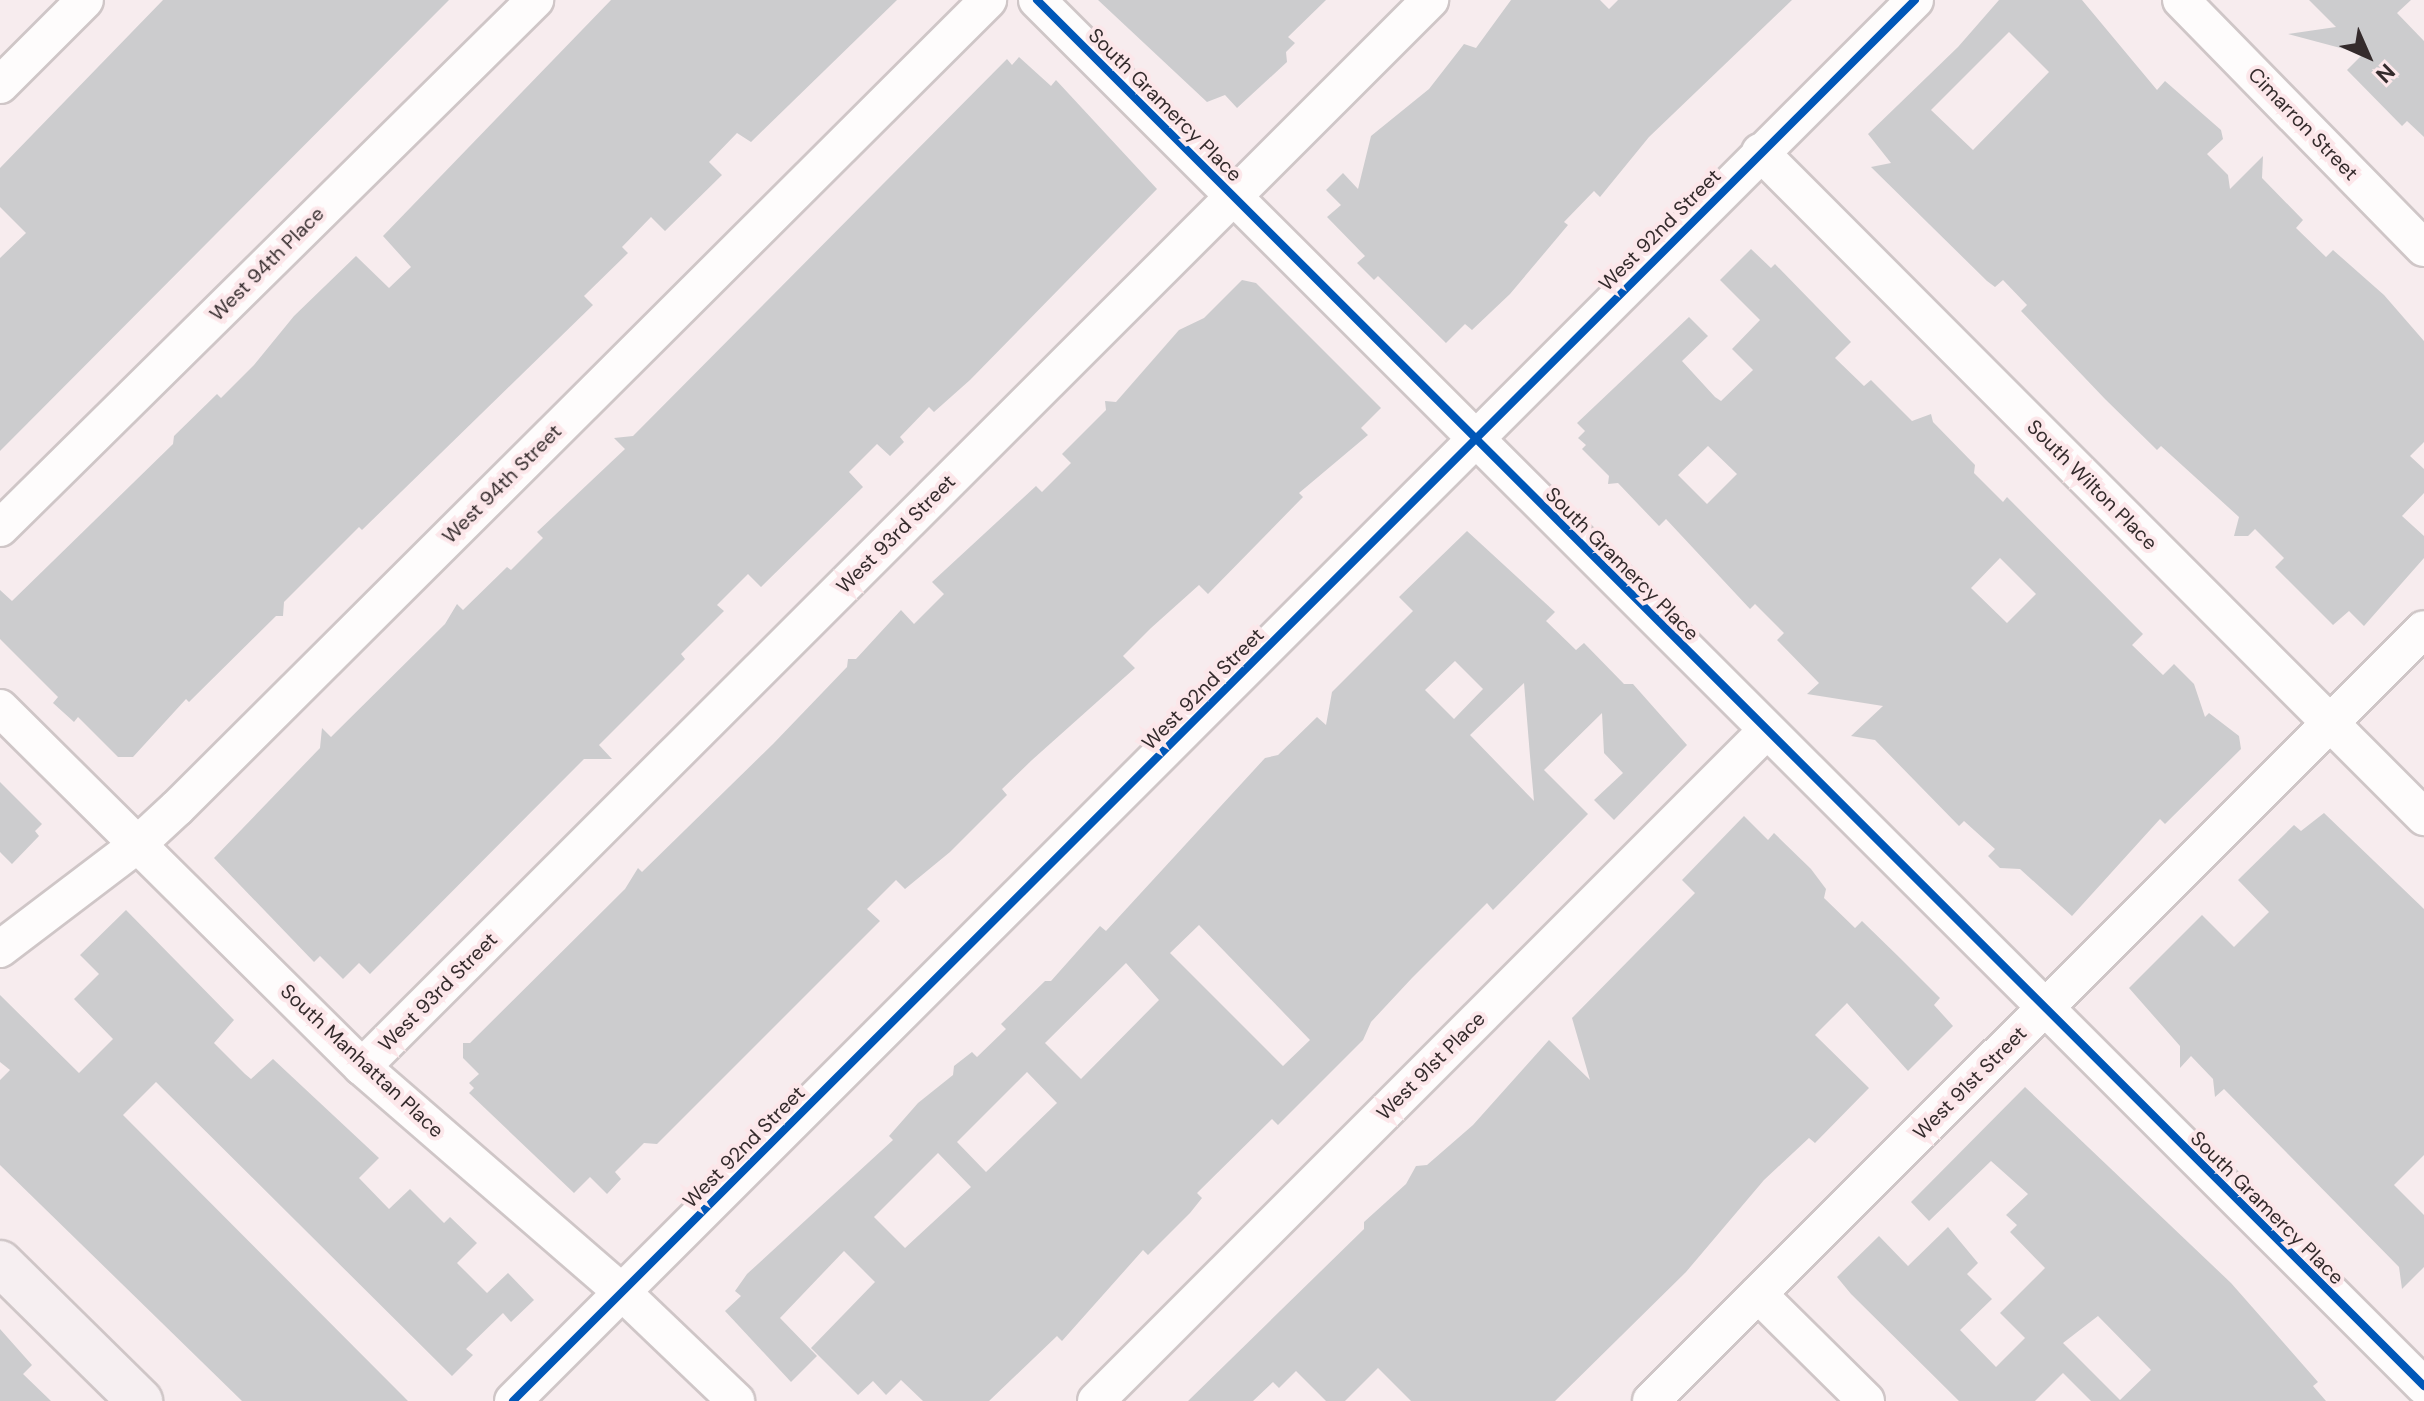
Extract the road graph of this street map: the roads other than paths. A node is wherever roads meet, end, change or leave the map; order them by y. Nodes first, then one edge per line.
1 (85, 0) edge
2 (535, 0) edge
3 (988, 0) edge
4 (1037, 0) edge
5 (1430, 0) edge
6 (1915, 0) edge
7 (2181, 0) edge
8 (0, 85) edge
9 (1760, 152) junction
10 (1233, 197) junction
11 (2424, 248) edge
12 (1476, 440) junction
13 (0, 528) edge
14 (2424, 629) edge
15 (0, 708) edge
16 (2330, 724) junction
17 (1766, 731) junction
18 (2424, 817) edge
19 (137, 845) junction
20 (0, 949) edge
21 (2044, 1009) junction
22 (362, 1067) junction
23 (0, 1263) edge
24 (622, 1292) junction
25 (1758, 1294) junction
26 (2424, 1386) edge
27 (140, 1401) edge
28 (513, 1401) edge
29 (736, 1401) edge
30 (1096, 1401) edge
31 (1651, 1401) edge
32 (1866, 1401) edge

1 - 8 street
2 - 13 street, West 94th Place
3 - 19 street, West 94th Street
4 - 10 street, South Gramercy Place
5 - 10 street, West 93rd Street
6 - 9 street, West 92nd Street
7 - 11 street, Cimarron Street
9 - 12 street, West 92nd Street
9 - 16 street, South Wilton Place
10 - 12 street, South Gramercy Place
10 - 22 street, West 93rd Street
12 - 17 street, South Gramercy Place
12 - 24 street, West 92nd Street
14 - 16 street, West 91st Street
15 - 19 street, South Manhattan Place
16 - 18 street, South Wilton Place
16 - 21 street, West 91st Street
17 - 21 street, South Gramercy Place
17 - 30 street, West 91st Place
19 - 20 street, West 94th Street
19 - 22 street, South Manhattan Place
21 - 25 street, West 91st Street
21 - 26 street, South Gramercy Place
22 - 24 street, South Manhattan Place
23 - 27 main road
24 - 28 street, West 92nd Street
24 - 29 street, South Manhattan Place
25 - 31 street, West 91st Street
25 - 32 street

